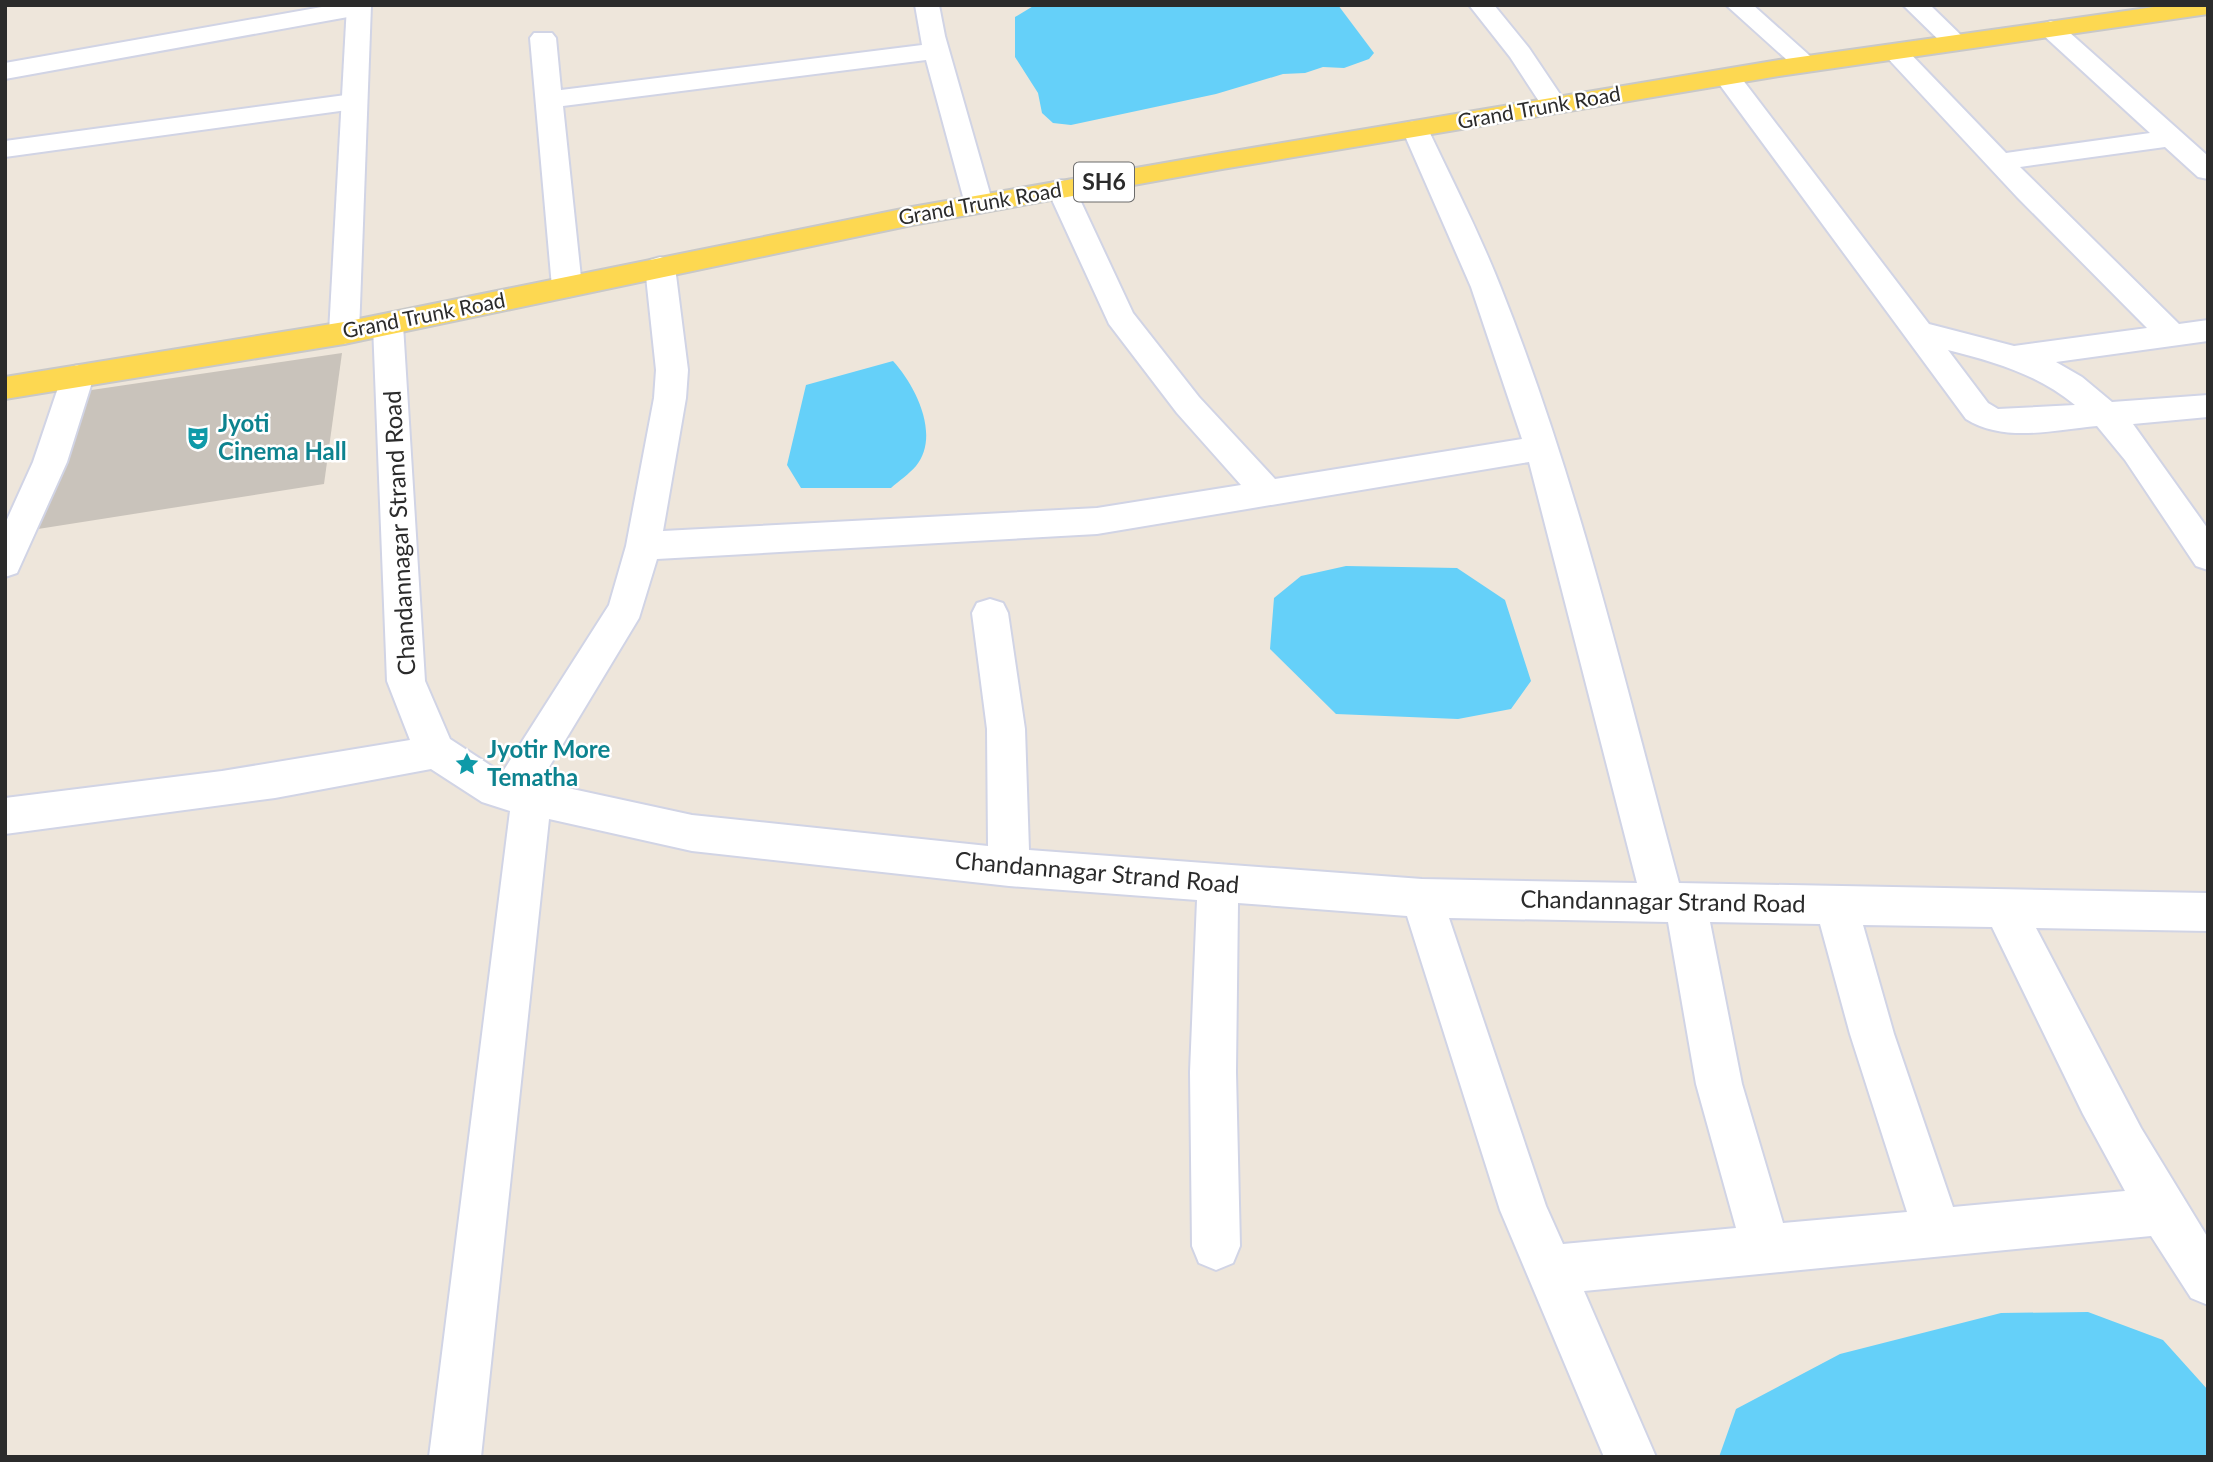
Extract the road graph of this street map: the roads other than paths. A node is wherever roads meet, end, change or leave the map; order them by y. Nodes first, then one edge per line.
1 (927, 5) edge
2 (1481, 5) edge
3 (1738, 5) edge
4 (1915, 5) edge
5 (359, 7) edge
6 (2205, 7) edge
7 (2051, 29) junction
8 (542, 38) dead end
9 (1955, 42) junction
10 (936, 51) junction
11 (1895, 51) junction
12 (1806, 64) junction
13 (5, 71) edge
14 (1727, 77) junction
15 (548, 100) junction
16 (353, 102) junction
17 (1555, 106) junction
18 (2145, 114) junction
19 (1415, 129) junction
20 (2171, 138) junction
21 (5, 149) edge
22 (2208, 153) edge
23 (1999, 162) junction
24 (2208, 171) edge
25 (1061, 189) junction
26 (979, 204) junction
27 (660, 267) junction
28 (567, 287) junction
29 (388, 324) junction
30 (1915, 331) junction
31 (2207, 332) edge
32 (344, 333) junction
33 (2172, 335) junction
34 (2008, 357) junction
35 (78, 376) junction
36 (5, 388) edge
37 (2208, 406) edge
38 (2106, 415) junction
39 (1541, 448) junction
40 (1269, 494) junction
41 (643, 546) junction
42 (2208, 556) edge
43 (5, 563) edge
44 (990, 613) dead end
45 (436, 751) junction
46 (521, 796) junction
47 (5, 816) edge
48 (1009, 867) junction
49 (1217, 883) junction
50 (1422, 898) junction
51 (1674, 902) junction
52 (1836, 905) junction
53 (2004, 908) junction
54 (2208, 912) edge
55 (2163, 1211) junction
56 (1938, 1233) junction
57 (1216, 1246) dead end
58 (1766, 1249) junction
59 (1549, 1270) junction
60 (2208, 1280) edge
61 (455, 1457) edge
62 (1630, 1457) edge

1 - 10 street
2 - 17 street
3 - 12 street
4 - 9 street
5 - 13 street
5 - 16 street
6 - 7 main road, Grand Trunk Road / SH6
7 - 9 main road, Grand Trunk Road / SH6
7 - 18 street
8 - 15 street
9 - 11 main road, Grand Trunk Road / SH6
10 - 15 street
10 - 26 street
11 - 12 main road, Grand Trunk Road / SH6
11 - 23 street
12 - 14 main road, Grand Trunk Road / SH6
14 - 17 main road, Grand Trunk Road / SH6
14 - 30 street
15 - 28 street
16 - 21 street
16 - 32 street
17 - 19 main road, Grand Trunk Road / SH6
18 - 20 street
18 - 22 street
19 - 25 main road, Grand Trunk Road / SH6
19 - 39 street
20 - 23 street
20 - 24 street
23 - 33 street
25 - 26 main road, Grand Trunk Road / SH6
25 - 40 street
26 - 27 main road, Grand Trunk Road / SH6
27 - 28 main road, Grand Trunk Road / SH6
27 - 41 street
28 - 29 main road, Grand Trunk Road / SH6
29 - 32 main road, Grand Trunk Road / SH6
29 - 45 street, Chandannagar Strand Road
30 - 34 street
30 - 38 street
31 - 33 street
32 - 35 main road, Grand Trunk Road / SH6
33 - 34 street
34 - 38 street
35 - 36 main road, Grand Trunk Road / SH6
35 - 43 street
37 - 38 street
38 - 42 street
39 - 40 street
39 - 51 street
40 - 41 street
41 - 46 street
44 - 48 street
45 - 46 street, Chandannagar Strand Road
45 - 47 street
46 - 48 street, Chandannagar Strand Road
46 - 61 street
48 - 49 street, Chandannagar Strand Road
49 - 50 street, Chandannagar Strand Road
49 - 57 street
50 - 51 street, Chandannagar Strand Road
50 - 59 street
51 - 52 street, Chandannagar Strand Road
51 - 58 street
52 - 53 street, Chandannagar Strand Road
52 - 56 street
53 - 54 street, Chandannagar Strand Road
53 - 55 street
55 - 56 street
55 - 60 street
56 - 58 street
58 - 59 street
59 - 62 street

